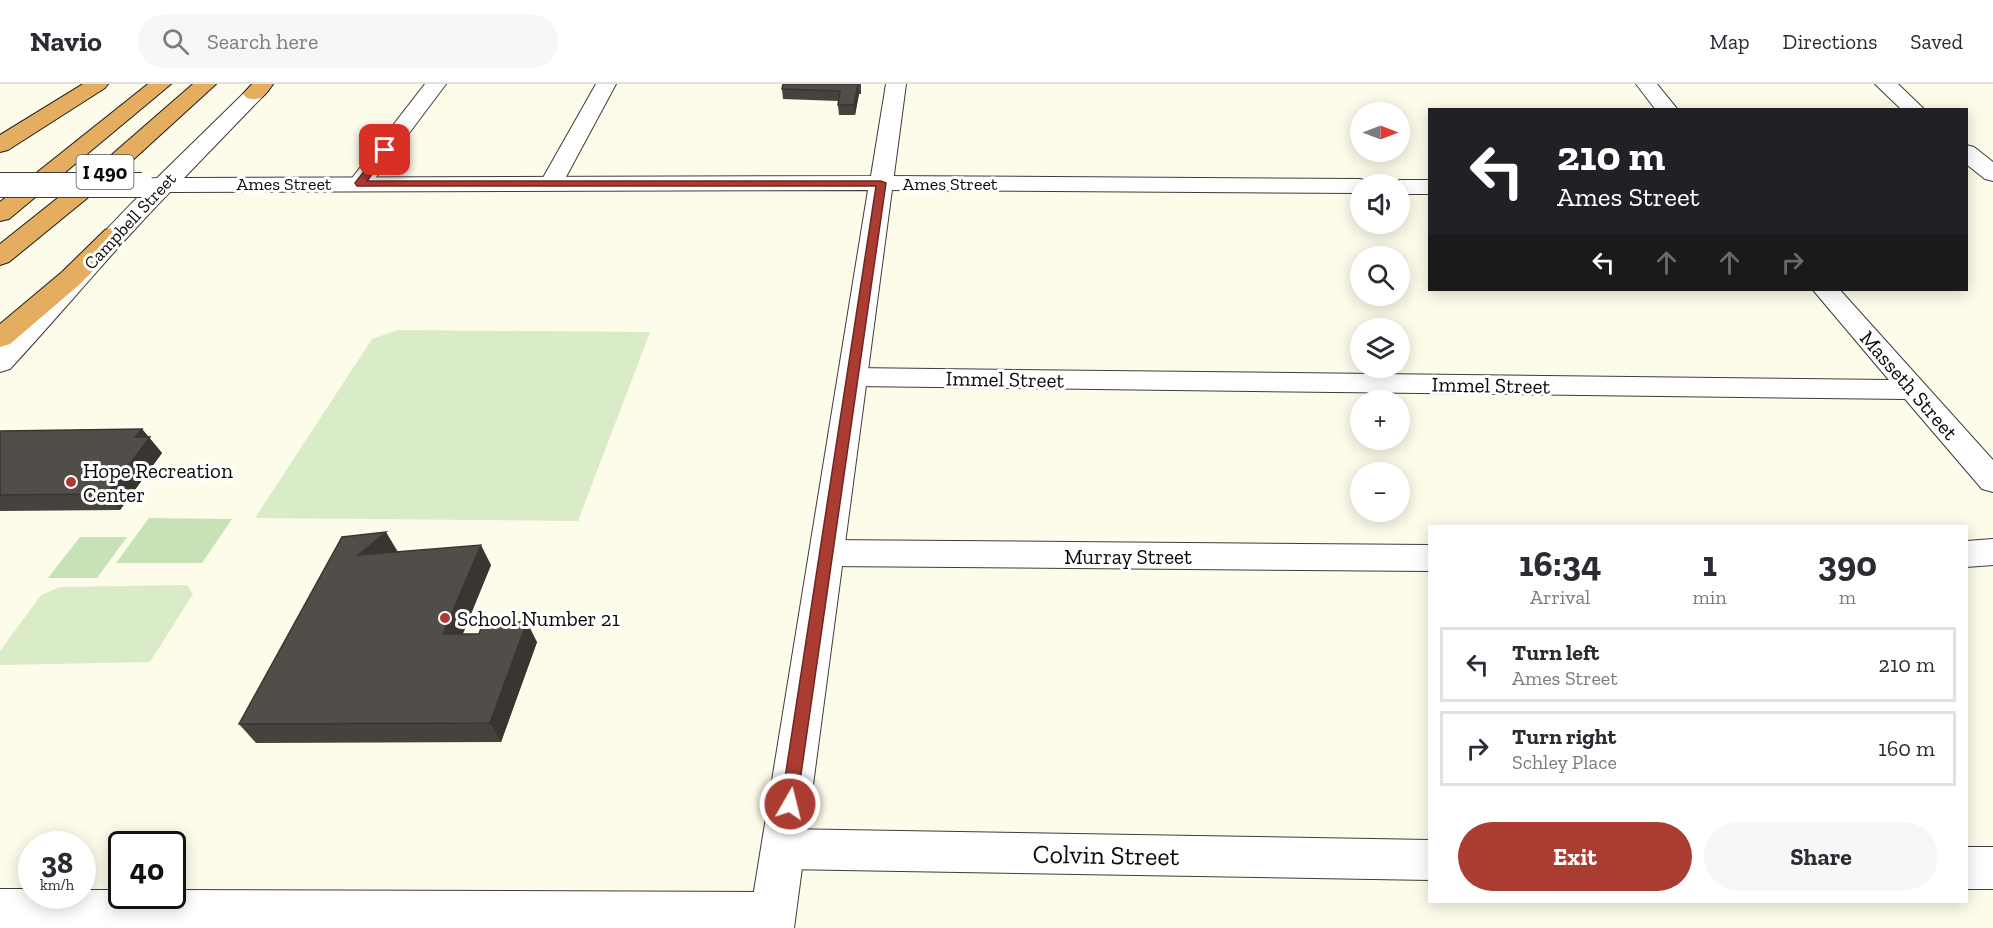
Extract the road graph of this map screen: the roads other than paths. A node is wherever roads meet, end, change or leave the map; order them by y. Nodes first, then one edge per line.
1 (98, 84) edge
2 (161, 84) edge
3 (206, 84) edge
4 (436, 84) edge
5 (606, 84) edge
6 (896, 84) edge
7 (1646, 84) edge
8 (1885, 84) edge
9 (261, 87) edge
10 (1666, 108) edge
11 (1913, 108) edge
12 (0, 145) edge
13 (1968, 154) edge
14 (1993, 174) edge
15 (360, 183) junction
16 (552, 183) junction
17 (881, 183) junction
18 (0, 185) edge
19 (152, 185) junction
20 (1350, 186) edge
21 (1410, 187) edge
22 (1428, 187) edge
23 (0, 214) edge
24 (114, 235) junction
25 (0, 256) edge
26 (1827, 291) edge
27 (0, 338) edge
28 (0, 363) edge
29 (853, 377) junction
30 (1914, 390) junction
31 (1993, 481) edge
32 (1993, 552) edge
33 (827, 553) junction
34 (1968, 554) edge
35 (1428, 558) edge
36 (783, 849) junction
37 (1428, 860) edge
38 (1968, 868) edge
39 (1993, 868) edge
40 (0, 911) edge
41 (772, 921) edge

1 - 12 highway
2 - 23 highway, I 490
3 - 25 highway, I 490
4 - 15 street
5 - 16 street
6 - 17 street
7 - 10 street
8 - 11 street
9 - 19 street, Campbell Street
13 - 14 street
15 - 16 street, Ames Street
15 - 19 street, Ames Street
16 - 17 street, Ames Street
17 - 20 street, Ames Street
17 - 29 street
18 - 19 street, Ames Street, bridge
19 - 24 street, Campbell Street
21 - 22 street
24 - 27 highway
24 - 28 street, Campbell Street
26 - 30 street, Masseth Street
29 - 30 street, Immel Street
29 - 33 street
30 - 31 street, Masseth Street
32 - 34 street
33 - 35 street, Murray Street
33 - 36 street
36 - 37 street, Colvin Street
36 - 41 street
38 - 39 street
40 - 41 street

